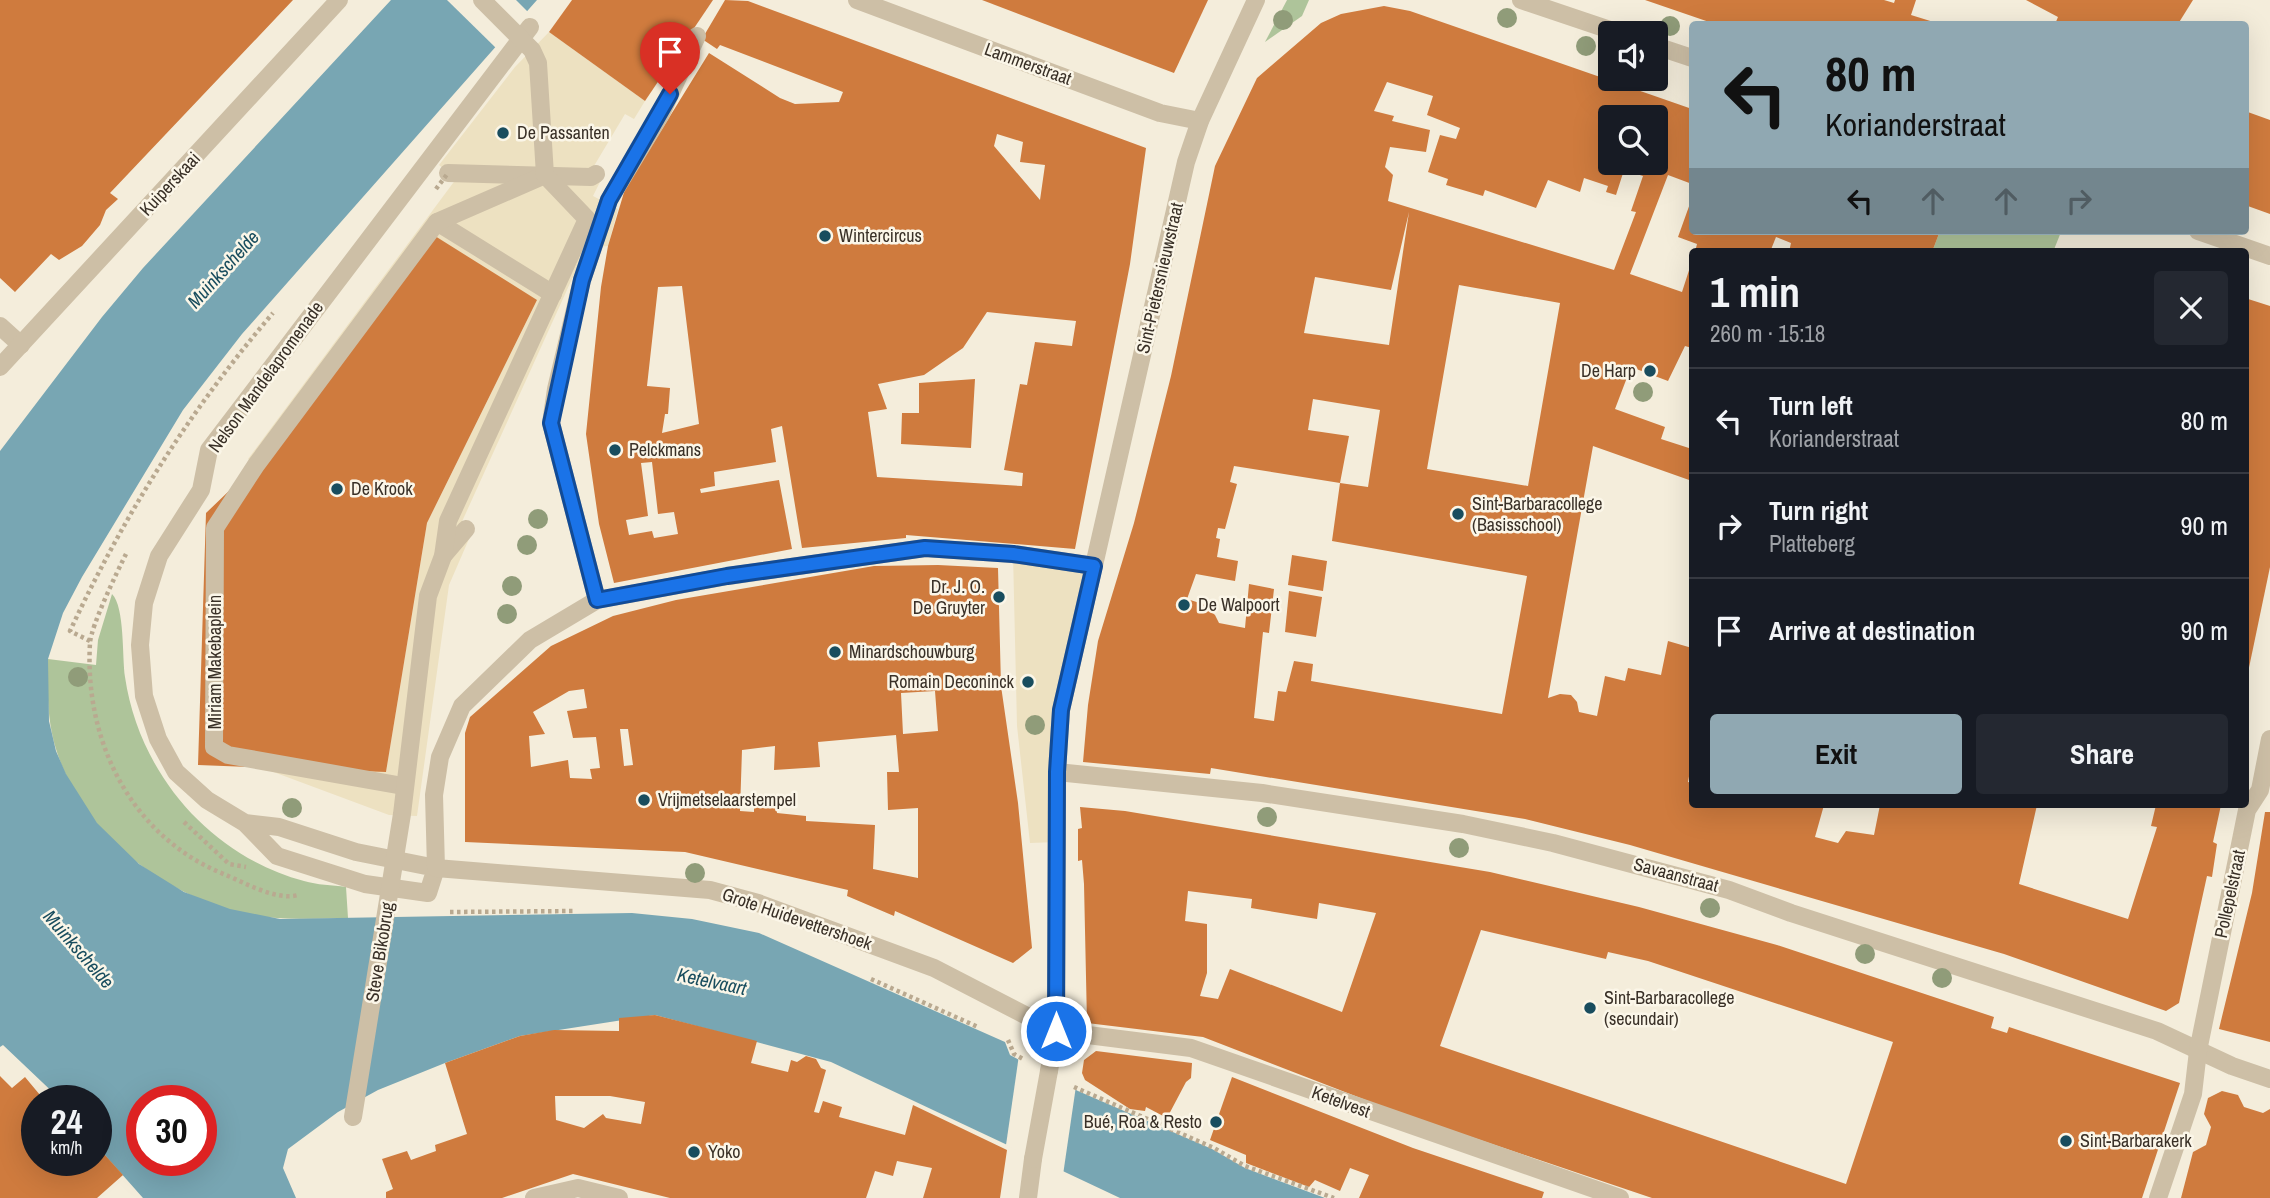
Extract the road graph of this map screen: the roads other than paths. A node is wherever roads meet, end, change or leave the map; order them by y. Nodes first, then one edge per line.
1 (339, 0) edge
2 (482, 0) edge
3 (857, 0) edge
4 (1256, 0) edge
5 (1521, 0) edge
6 (877, 4) edge
7 (1598, 26) edge
8 (530, 27) dead end
9 (697, 36) dead end
10 (1668, 50) edge
11 (1689, 57) edge
12 (1200, 121) junction
13 (448, 173) dead end
14 (596, 174) dead end
15 (545, 175) junction
16 (437, 222) junction
17 (2210, 235) edge
18 (2247, 248) edge
19 (2249, 249) edge
20 (2270, 256) edge
21 (553, 294) junction
22 (0, 326) edge
23 (21, 345) junction
24 (0, 367) edge
25 (466, 529) dead end
26 (443, 556) junction
27 (1094, 566) junction
28 (597, 600) junction
29 (2270, 739) edge
30 (1057, 772) junction
31 (403, 786) junction
32 (2265, 792) edge
33 (245, 823) junction
34 (436, 867) junction
35 (1056, 1031) junction
36 (2198, 1051) junction
37 (2270, 1079) edge
38 (353, 1117) dead end
39 (534, 1198) edge
40 (619, 1198) edge
41 (1028, 1198) edge
42 (1620, 1198) edge
43 (2158, 1198) edge

1 - 23 street, Kuiperskaai
2 - 15 street, bridge
3 - 6 street, Lammerstraat
4 - 12 street, Sint-Pietersnieuwstraat
5 - 7 street
6 - 12 street, Lammerstraat
8 - 33 street, Nelson Mandelapromenade
9 - 28 street
10 - 11 street
12 - 27 street, Sint-Pietersnieuwstraat
13 - 15 street, Miriam Makebaplein, bridge
14 - 15 street, Miriam Makebaplein
15 - 16 street, Miriam Makebaplein, bridge
15 - 21 street, bridge
16 - 21 street
16 - 31 street, Miriam Makebaplein, bridge
17 - 18 street
19 - 20 street
21 - 26 street, bridge
22 - 23 street
23 - 24 street, Kuiperskaai
25 - 26 street
26 - 31 street, bridge
27 - 28 street
27 - 30 street, Sint-Pietersnieuwstraat
28 - 34 street
29 - 32 street, Pollepelstraat
30 - 35 street, Sint-Pietersnieuwstraat
30 - 36 street, Savaanstraat
31 - 38 street, Steve Bikobrug, bridge
32 - 36 street, Pollepelstraat
33 - 34 street, Nelson Mandelapromenade
33 - 34 street, Nelson Mandelapromenade
34 - 35 street, Grote Huidevettershoek
35 - 41 street, Sint-Pietersnieuwstraat, bridge
35 - 42 street, Ketelvest
36 - 37 street, Savaanstraat
36 - 43 street, Pollepelstraat
39 - 40 street

